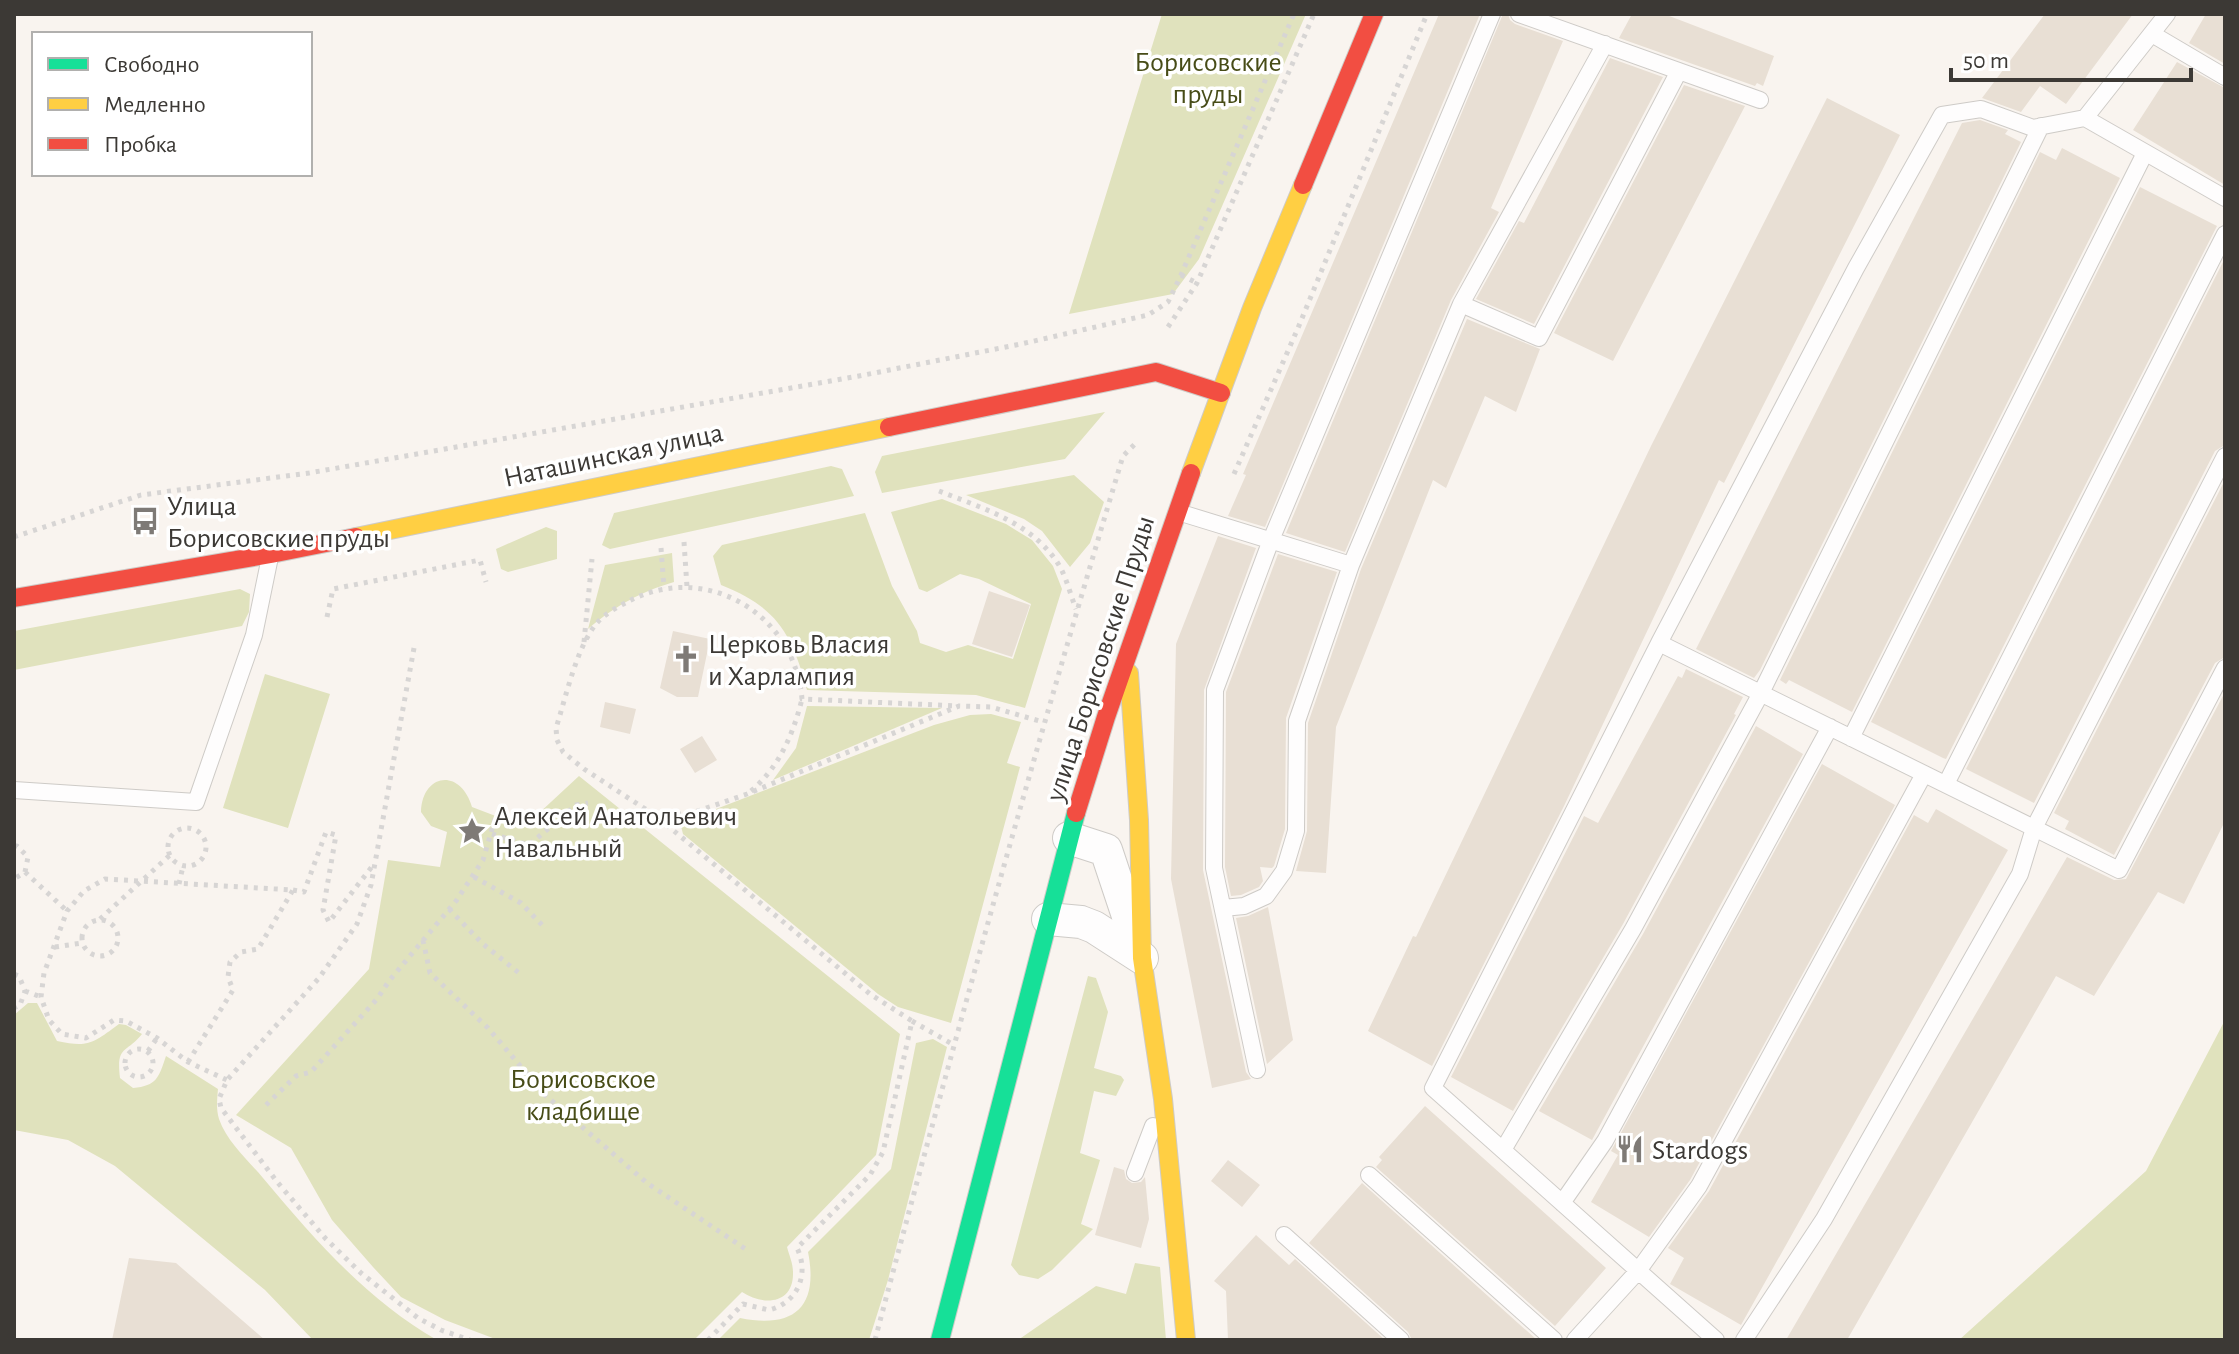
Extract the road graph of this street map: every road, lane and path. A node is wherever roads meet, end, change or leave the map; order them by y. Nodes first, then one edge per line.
1 (1294, 14) edge
2 (1314, 14) edge
3 (1374, 14) edge
4 (1492, 14) edge
5 (1519, 14) edge
6 (2167, 14) edge
7 (2152, 34) junction
8 (1605, 44) junction
9 (1679, 71) junction
10 (2225, 77) edge
11 (1760, 100) dead end
12 (2085, 118) junction
13 (2041, 126) junction
14 (2145, 153) junction
15 (2225, 198) edge
16 (2225, 234) edge
17 (1181, 275) junction
18 (1197, 283) junction
19 (1461, 304) junction
20 (1168, 327) dead end
21 (1221, 393) junction
22 (1137, 442) dead end
23 (2225, 456) edge
24 (939, 491) dead end
25 (1177, 511) junction
26 (14, 537) edge
27 (1271, 540) junction
28 (684, 542) dead end
29 (661, 548) dead end
30 (271, 554) junction
31 (592, 559) dead end
32 (1351, 565) junction
33 (332, 581) dead end
34 (486, 582) dead end
35 (687, 587) junction
36 (664, 588) junction
37 (333, 589) junction
38 (14, 598) edge
39 (1077, 609) junction
40 (327, 617) dead end
41 (1659, 643) junction
42 (584, 644) junction
43 (414, 648) dead end
44 (1128, 653) junction
45 (2225, 668) edge
46 (1761, 693) junction
47 (802, 699) junction
48 (959, 706) junction
49 (1043, 722) junction
50 (1830, 727) junction
51 (1851, 738) junction
52 (1924, 774) junction
53 (1946, 784) junction
54 (14, 790) edge
55 (747, 794) junction
56 (588, 803) dead end
57 (496, 816) dead end
58 (656, 816) junction
59 (2034, 828) junction
60 (492, 834) junction
61 (1069, 838) junction
62 (14, 846) edge
63 (170, 855) junction
64 (375, 864) junction
65 (183, 866) junction
66 (25, 872) junction
67 (474, 877) junction
68 (14, 879) edge
69 (140, 881) junction
70 (179, 884) junction
71 (293, 890) junction
72 (1223, 908) junction
73 (449, 909) junction
74 (67, 911) junction
75 (1048, 919) junction
76 (100, 920) junction
77 (544, 927) dead end
78 (423, 940) junction
79 (82, 943) junction
80 (55, 947) junction
81 (1142, 958) junction
82 (519, 973) dead end
83 (14, 974) edge
84 (25, 991) junction
85 (41, 997) junction
86 (14, 1008) edge
87 (912, 1021) junction
88 (157, 1038) junction
89 (953, 1045) junction
90 (148, 1051) junction
91 (188, 1062) junction
92 (1257, 1070) dead end
93 (227, 1080) junction
94 (1163, 1099) junction
95 (266, 1105) dead end
96 (1503, 1150) junction
97 (1135, 1173) dead end
98 (1369, 1175) dead end
99 (1562, 1203) junction
100 (1284, 1235) dead end
101 (747, 1250) dead end
102 (1638, 1271) junction
103 (470, 1340) edge
104 (708, 1340) edge
105 (875, 1340) edge
106 (940, 1340) edge
107 (1186, 1340) edge
108 (1401, 1340) edge
109 (1554, 1340) edge
110 (1575, 1340) edge
111 (1716, 1340) edge
112 (1744, 1340) edge

1 - 17 path
2 - 18 path
3 - 21 street, улица Борисовские Пруды
4 - 27 lane
5 - 8 lane
6 - 7 lane
7 - 10 lane
7 - 12 lane
8 - 9 lane
8 - 19 lane
9 - 11 lane
9 - 19 lane
12 - 13 lane
12 - 14 lane
13 - 41 lane
13 - 46 lane
14 - 15 lane
14 - 51 lane
16 - 53 lane
17 - 18 path
17 - 26 path
18 - 20 path
19 - 32 lane
21 - 25 street, улица Борисовские Пруды
21 - 30 street, Наташинская улица
22 - 39 path
23 - 59 lane
24 - 39 path
25 - 27 lane
25 - 44 street, улица Борисовские Пруды
27 - 32 lane
27 - 72 lane
28 - 35 path
29 - 36 path
30 - 38 street, Наташинская улица
30 - 54 lane
31 - 42 path
32 - 72 lane
33 - 37 path
34 - 37 path
35 - 36 path
35 - 47 path
36 - 42 path
37 - 40 path
39 - 49 path
41 - 46 lane
41 - 96 lane
42 - 58 path
43 - 64 path
44 - 61 street, улица Борисовские Пруды
44 - 81 street
45 - 59 lane
46 - 50 lane
46 - 96 lane
47 - 48 path
47 - 55 path
48 - 49 path
48 - 55 path
49 - 89 path
50 - 51 lane
50 - 99 lane
51 - 52 lane
52 - 53 lane
52 - 102 lane
53 - 59 lane
55 - 58 path
56 - 60 path
57 - 60 path
58 - 87 path
59 - 112 lane
60 - 67 path
61 - 75 street, улица Борисовские Пруды
61 - 81 street
62 - 66 path
63 - 65 path
63 - 65 path
63 - 69 path
64 - 71 path
64 - 93 path
65 - 70 path
66 - 68 path
66 - 74 path
67 - 73 path
67 - 77 path
69 - 70 path
69 - 74 path
69 - 76 path
70 - 71 path
71 - 91 path
72 - 92 lane
73 - 78 path
73 - 82 path
74 - 80 path
75 - 81 street
75 - 106 street, улица Борисовские Пруды
76 - 79 path
76 - 79 path
78 - 95 path
78 - 101 path
79 - 80 path
80 - 85 path
81 - 94 street
83 - 84 path
84 - 85 path
84 - 86 path
85 - 88 path
87 - 89 path
87 - 104 path
88 - 90 path
88 - 91 path
89 - 105 path
90 - 90 path
91 - 93 path
93 - 103 path
94 - 97 lane
94 - 107 street
96 - 99 lane
98 - 109 lane
99 - 102 lane
100 - 108 lane
102 - 110 lane
102 - 111 lane

